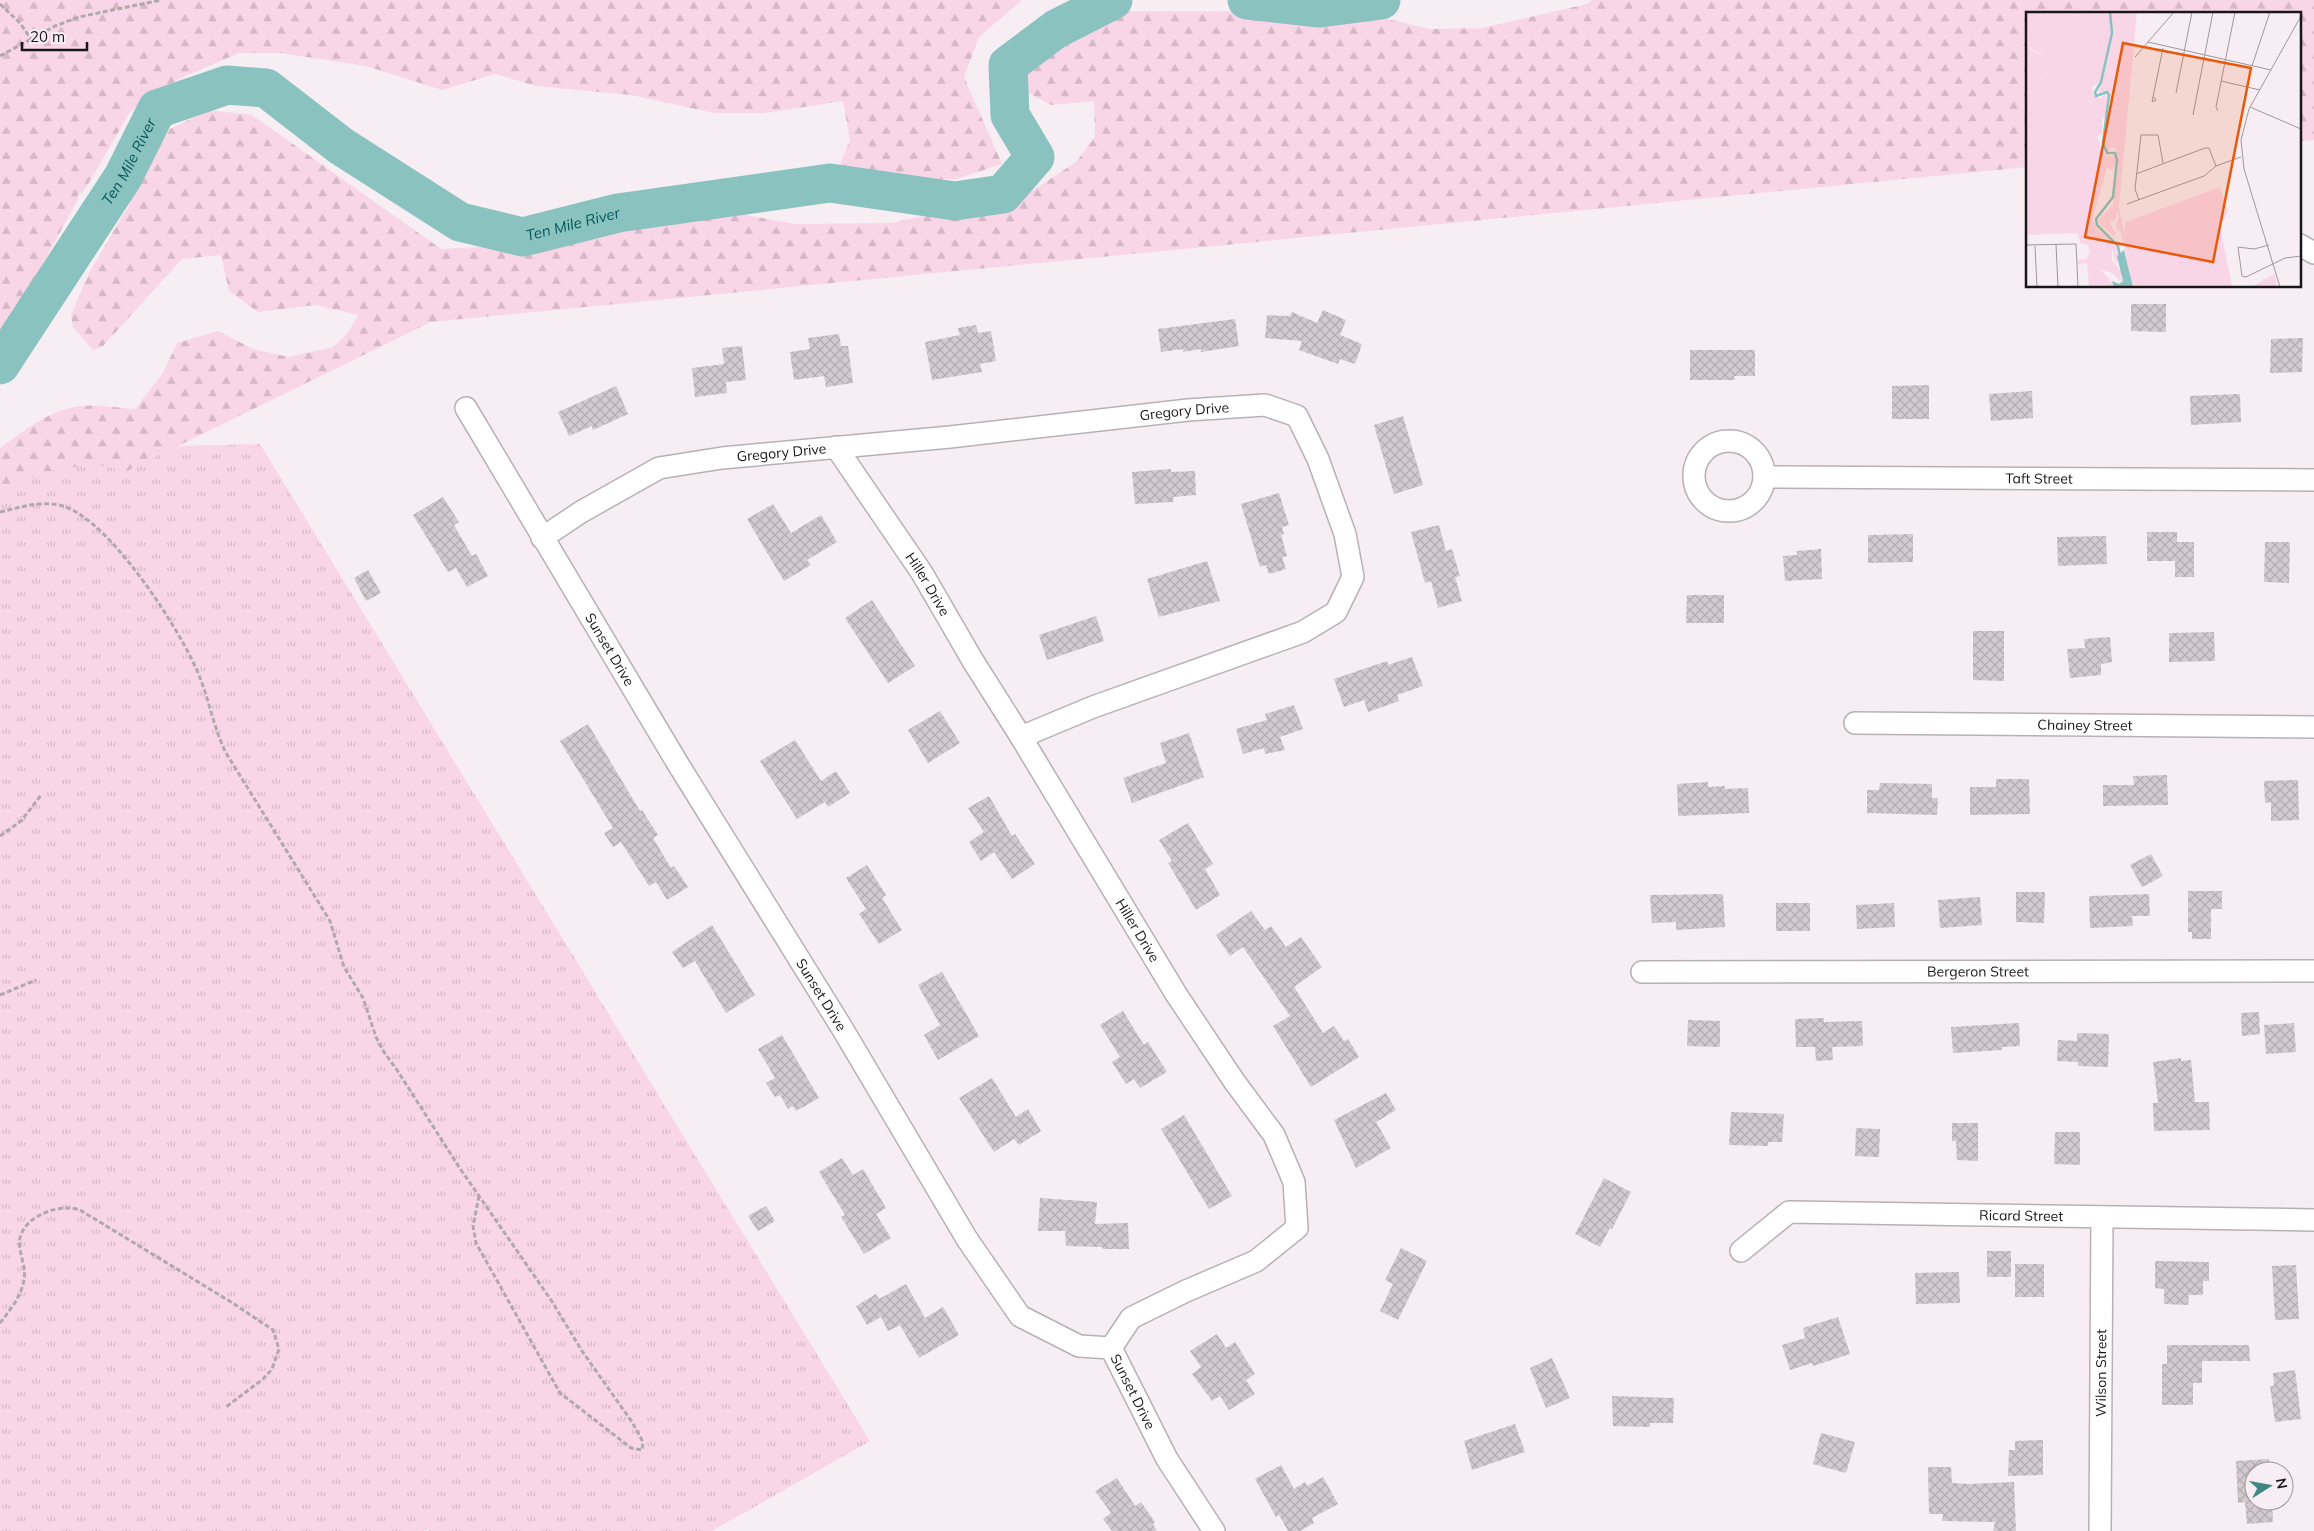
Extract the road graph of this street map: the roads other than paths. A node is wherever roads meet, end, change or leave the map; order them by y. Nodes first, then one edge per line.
1 (2302, 246) edge
2 (2314, 254) edge
3 (466, 408) dead end
4 (836, 447) junction
5 (1764, 477) dead end
6 (2314, 480) edge
7 (542, 538) junction
8 (1855, 723) dead end
9 (2314, 727) edge
10 (1021, 737) junction
11 (2314, 971) edge
12 (1642, 972) dead end
13 (2102, 1217) junction
14 (2314, 1220) edge
15 (1740, 1251) dead end
16 (1111, 1348) junction
17 (1214, 1531) edge
18 (2100, 1531) edge

1 - 2 street
3 - 7 street, Sunset Drive
4 - 7 street, Gregory Drive
4 - 10 street, Hiller Drive
4 - 10 street, Gregory Drive
5 - 6 street, Taft Street
7 - 16 street, Sunset Drive
8 - 9 street, Chainey Street
10 - 16 street, Hiller Drive
11 - 12 street, Bergeron Street
13 - 14 street, Ricard Street
13 - 15 street, Ricard Street
13 - 18 street, Wilson Street
16 - 17 street, Sunset Drive

